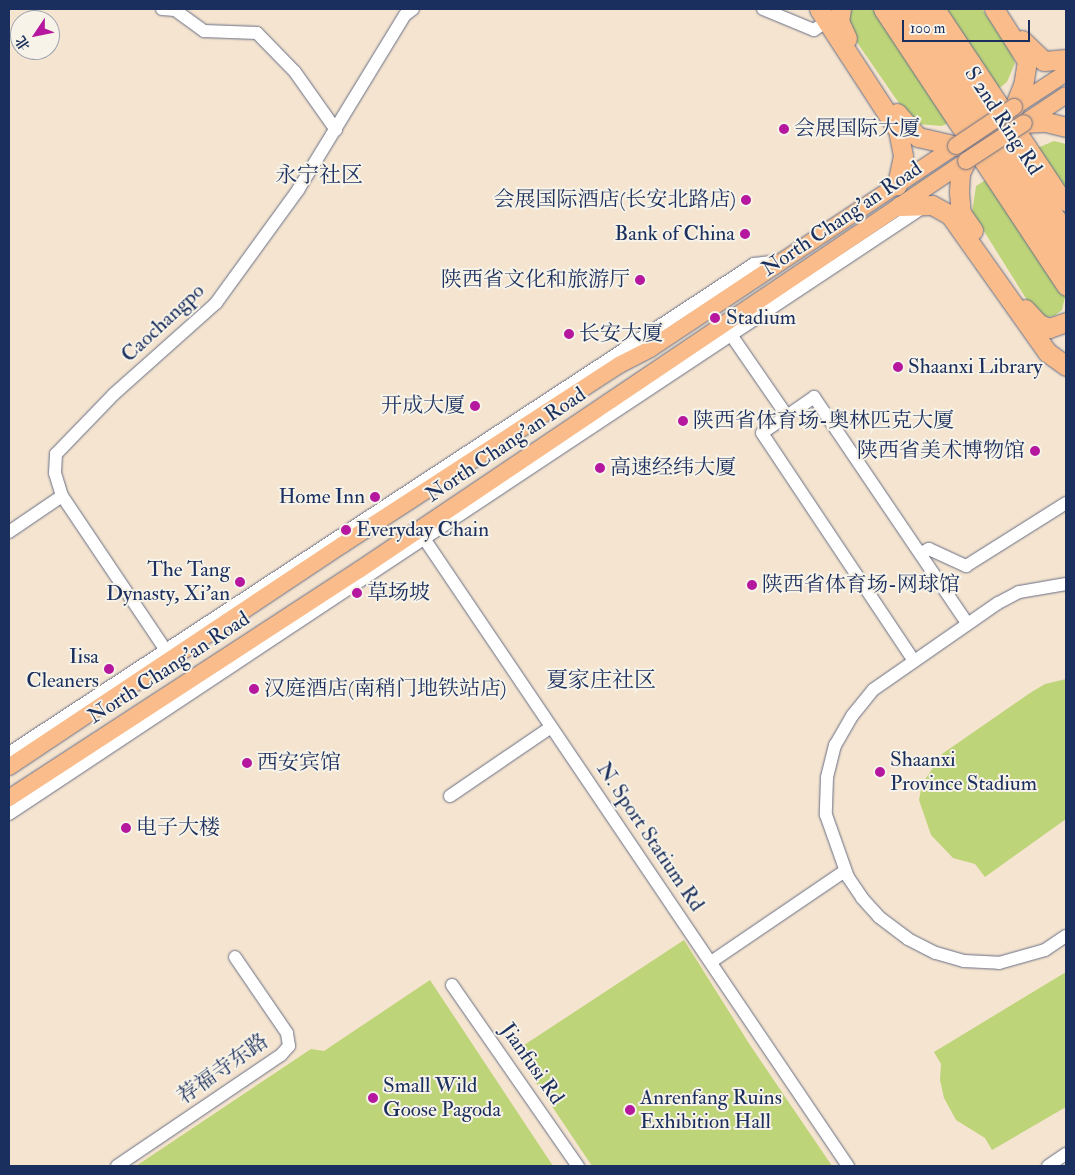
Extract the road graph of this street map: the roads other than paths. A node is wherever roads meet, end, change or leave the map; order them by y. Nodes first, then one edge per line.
1 (162, 9) edge
2 (413, 9) edge
3 (763, 9) edge
4 (883, 9) edge
5 (937, 9) edge
6 (994, 9) edge
7 (1001, 9) edge
8 (906, 10) edge
9 (829, 13) edge
10 (1066, 59) edge
11 (1066, 73) edge
12 (1066, 95) edge
13 (1014, 107) junction
14 (1024, 123) junction
15 (1066, 127) edge
16 (336, 130) junction
17 (961, 154) junction
18 (897, 185) junction
19 (1066, 203) edge
20 (928, 204) junction
21 (900, 206) junction
22 (1066, 234) edge
23 (1066, 258) edge
24 (1066, 286) edge
25 (1066, 322) edge
26 (727, 330) junction
27 (1066, 366) edge
28 (787, 416) junction
29 (62, 496) junction
30 (1066, 503) edge
31 (9, 532) edge
32 (422, 535) junction
33 (921, 553) junction
34 (1066, 584) edge
35 (967, 622) junction
36 (169, 654) junction
37 (914, 661) junction
38 (552, 728) junction
39 (9, 753) edge
40 (9, 767) edge
41 (450, 796) dead end
42 (9, 798) edge
43 (9, 814) edge
44 (845, 870) junction
45 (1066, 936) edge
46 (235, 957) dead end
47 (710, 962) junction
48 (452, 985) dead end
49 (1066, 1154) edge
50 (117, 1166) edge
51 (578, 1166) edge
52 (848, 1166) edge
53 (1048, 1166) edge

1 - 16 street
2 - 16 street, Caochangpo
3 - 9 street
4 - 24 highway
5 - 19 main road
6 - 13 highway
7 - 10 highway
8 - 22 highway
8 - 23 highway, S 2nd Ring Rd
9 - 17 highway
9 - 18 highway
11 - 13 main road, North Chang'an Road
12 - 14 main road, North Chang'an Road
13 - 17 main road, North Chang'an Road, bridge
14 - 15 highway
14 - 17 main road, North Chang'an Road, bridge
16 - 29 street, Caochangpo
17 - 18 main road, North Chang'an Road
17 - 21 main road, North Chang'an Road
17 - 25 highway
18 - 36 main road, North Chang'an Road
20 - 21 highway
20 - 26 street
20 - 27 highway
21 - 26 main road, North Chang'an Road
26 - 28 street
26 - 32 main road, North Chang'an Road
28 - 33 street
28 - 37 street
29 - 31 street
29 - 36 street, Caochangpo
30 - 33 street
32 - 38 street, N. Sport Statium Rd
32 - 42 main road, North Chang'an Road
32 - 43 street
33 - 35 street
34 - 35 street
35 - 37 street
36 - 39 street
36 - 40 main road, North Chang'an Road
37 - 44 street
38 - 41 street
38 - 47 street, N. Sport Statium Rd
44 - 45 street
44 - 47 street
46 - 50 street, 荐福寺东路
47 - 52 street, N. Sport Statium Rd
48 - 51 street, Jianfusi Rd
49 - 53 street

